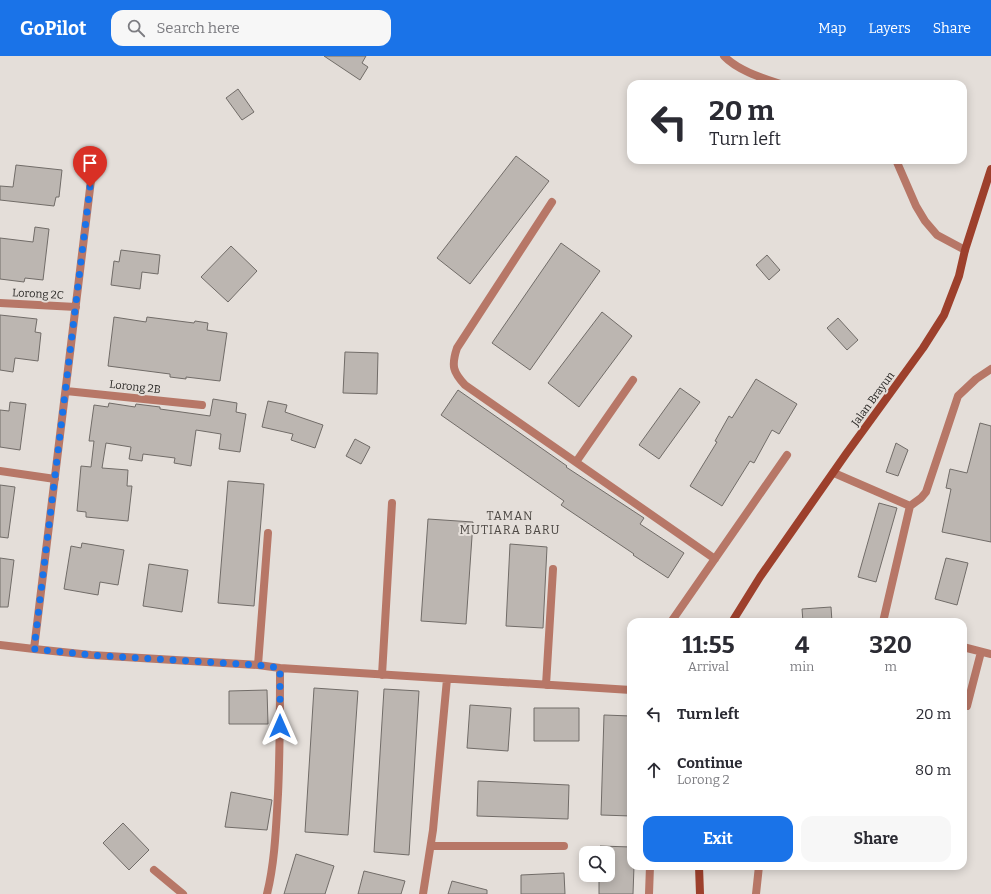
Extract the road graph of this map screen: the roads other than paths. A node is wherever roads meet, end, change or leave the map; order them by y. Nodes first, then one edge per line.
1 (724, 56) edge
2 (769, 80) edge
3 (898, 164) edge
4 (991, 169) edge
5 (92, 172) dead end
6 (552, 202) dead end
7 (964, 250) junction
8 (0, 304) edge
9 (76, 307) junction
10 (991, 369) edge
11 (633, 380) dead end
12 (66, 392) junction
13 (202, 405) dead end
14 (787, 455) dead end
15 (576, 462) junction
16 (0, 472) edge
17 (834, 473) junction
18 (55, 480) junction
19 (392, 503) dead end
20 (910, 506) junction
21 (268, 533) dead end
22 (715, 559) junction
23 (553, 569) dead end
24 (674, 618) edge
25 (734, 618) edge
26 (884, 618) edge
27 (0, 645) edge
28 (967, 648) edge
29 (34, 649) junction
30 (981, 652) junction
31 (991, 654) edge
32 (258, 665) junction
33 (280, 668) junction
34 (382, 675) junction
35 (447, 679) junction
36 (546, 685) junction
37 (627, 690) edge
38 (967, 706) dead end
39 (430, 846) junction
40 (564, 846) dead end
41 (154, 870) dead end
42 (650, 870) edge
43 (699, 870) edge
44 (759, 870) edge
45 (183, 894) edge
46 (267, 894) edge
47 (423, 894) edge
48 (649, 894) edge
49 (700, 894) edge
50 (756, 894) edge

1 - 2 street
3 - 7 street
4 - 7 main road, Jalan Brayun
5 - 9 street
6 - 15 street
7 - 17 main road, Jalan Brayun
8 - 9 street, Lorong 2C
9 - 12 street
10 - 20 street
11 - 15 street
12 - 13 street, Lorong 2B
12 - 18 street
14 - 22 street
15 - 22 street
16 - 18 street
17 - 20 street
17 - 25 main road, Jalan Brayun
18 - 29 street
19 - 34 street
20 - 26 street
21 - 32 street
22 - 24 street
23 - 36 street
27 - 29 street
28 - 30 street
29 - 32 street
30 - 31 street
30 - 38 street
32 - 33 street
33 - 34 street
33 - 46 street
34 - 35 street
35 - 36 street
35 - 39 street
36 - 37 street
39 - 40 street
39 - 47 street
41 - 45 street
42 - 48 street
43 - 49 main road
44 - 50 street

